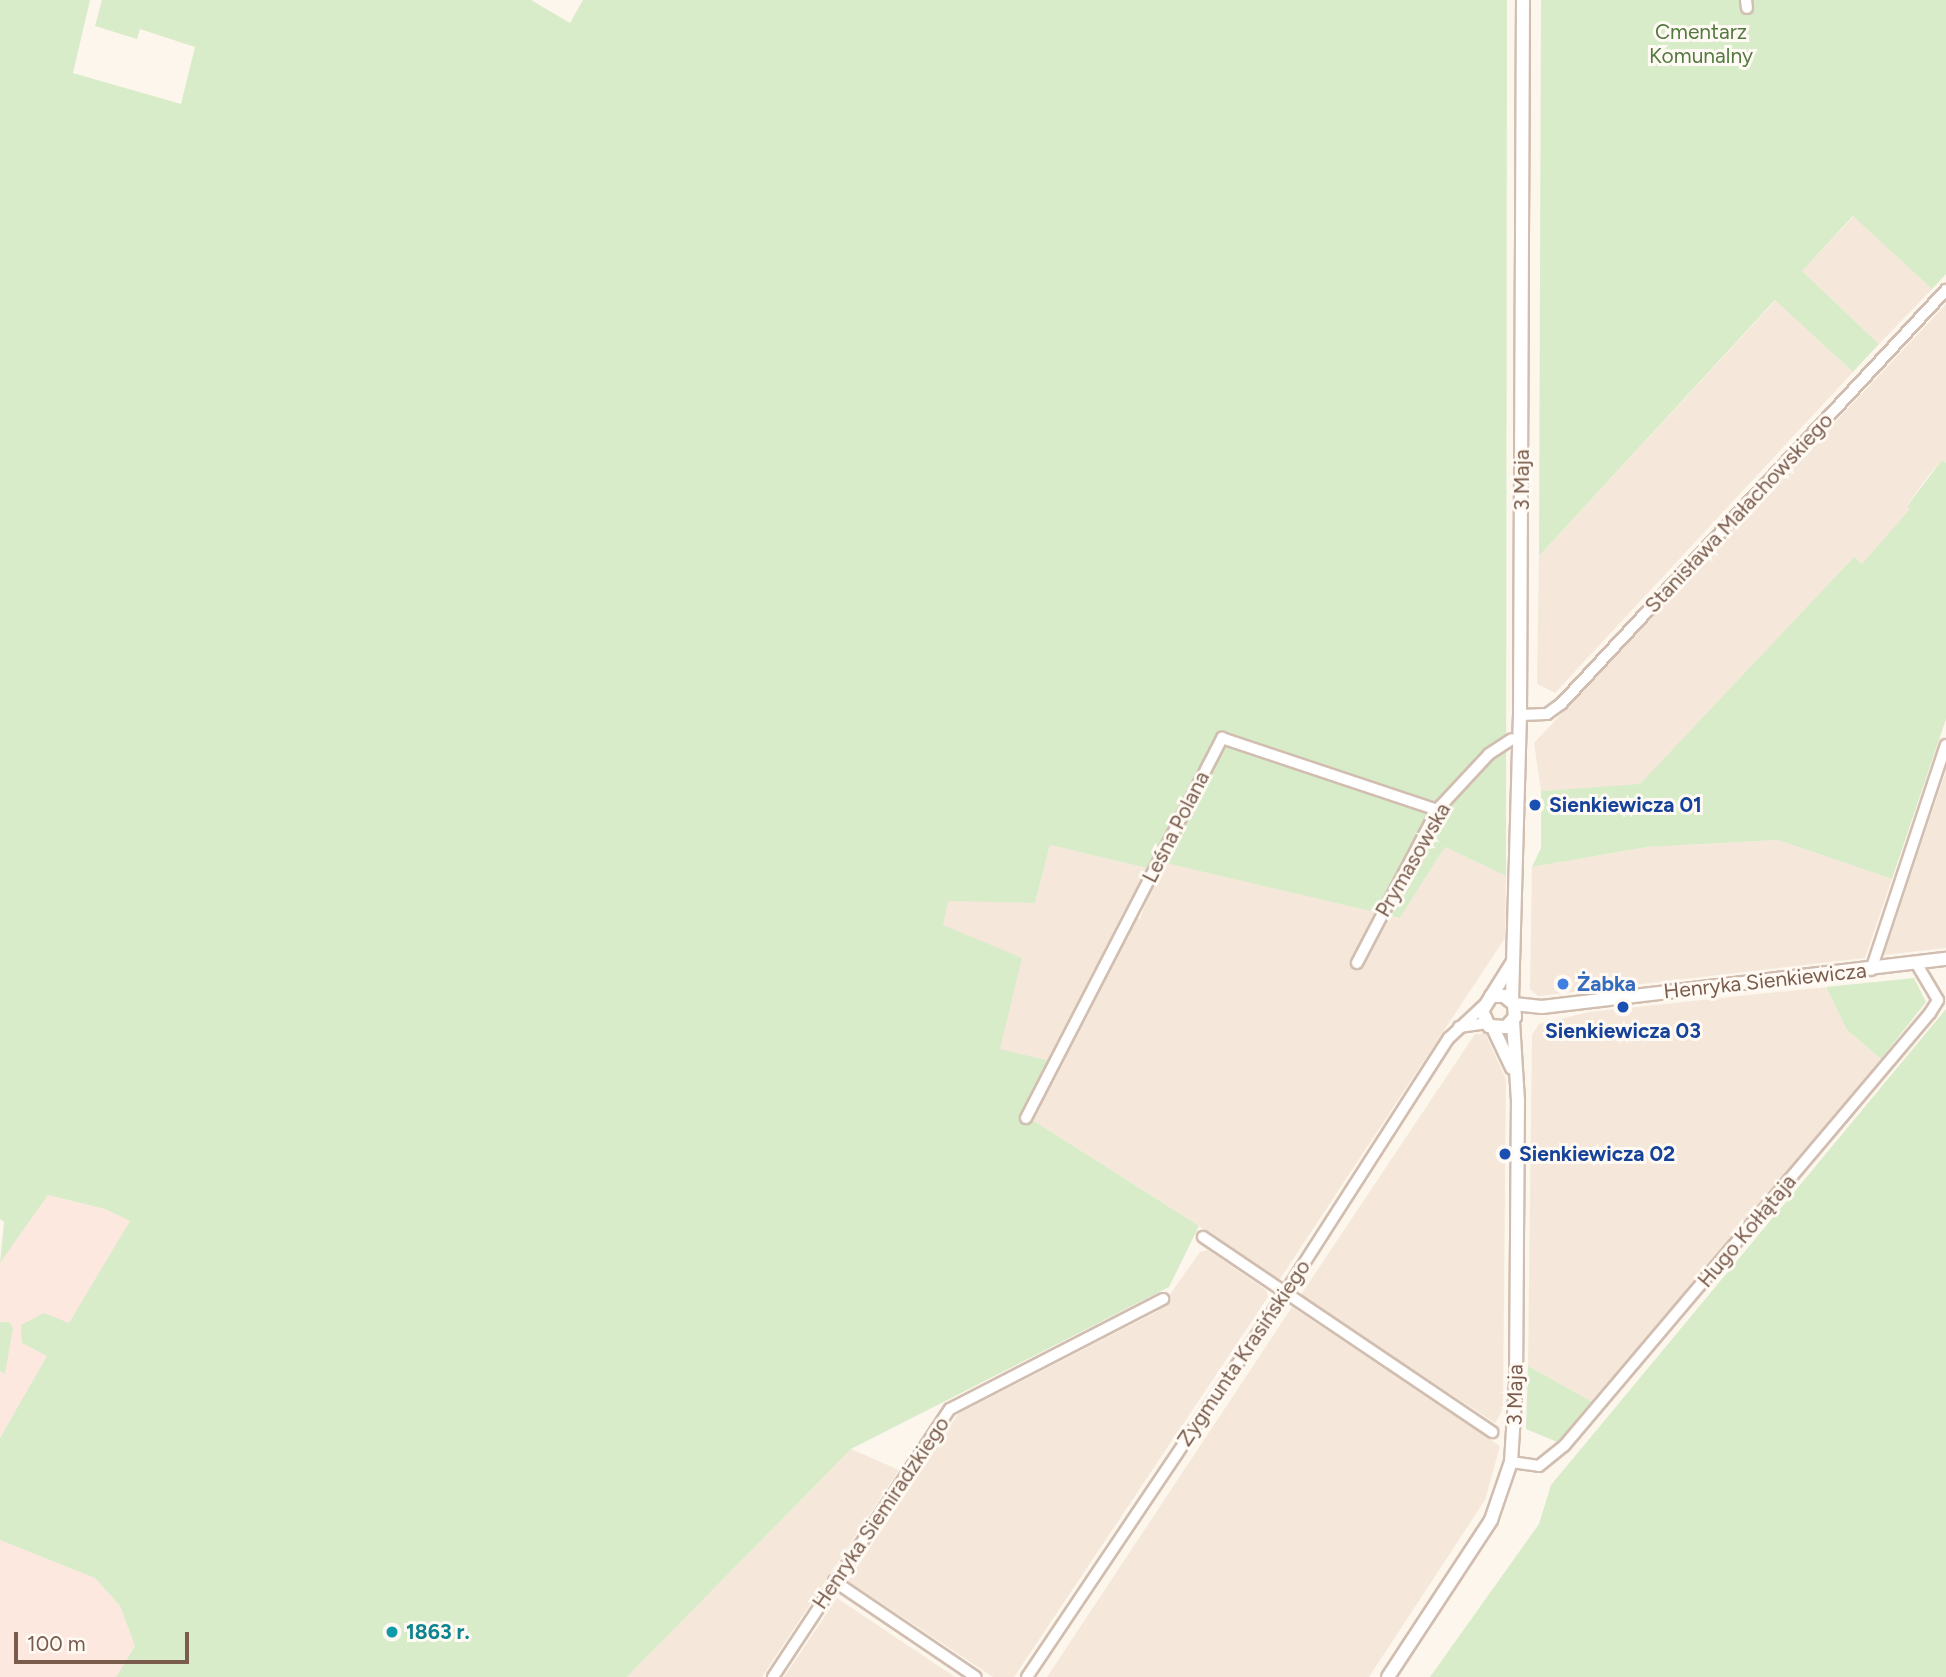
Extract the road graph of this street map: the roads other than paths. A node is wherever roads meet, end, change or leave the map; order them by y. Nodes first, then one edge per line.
1 (1523, 0) edge
2 (1946, 290) edge
3 (1520, 715) junction
4 (1512, 738) dead end
5 (1946, 745) edge
6 (1437, 810) junction
7 (1946, 958) edge
8 (1514, 960) junction
9 (1357, 963) dead end
10 (1916, 963) junction
11 (1871, 970) junction
12 (1487, 1001) junction
13 (1513, 1011) junction
14 (1490, 1025) junction
15 (1458, 1027) junction
16 (1517, 1078) junction
17 (1026, 1118) dead end
18 (1203, 1237) dead end
19 (1284, 1293) junction
20 (1163, 1299) dead end
21 (1492, 1433) dead end
22 (1511, 1462) junction
23 (834, 1581) junction
24 (772, 1677) edge
25 (976, 1677) edge
26 (1027, 1677) edge
27 (1388, 1677) edge

1 - 3 street, 3 Maja
2 - 3 street, Stanisława Małachowskiego
3 - 8 street, 3 Maja
4 - 6 street, Prymasowska
5 - 11 street
6 - 9 street, Prymasowska
6 - 17 street, Leśna Polana
7 - 10 street, Henryka Sienkiewicza
8 - 12 street
8 - 13 street, 3 Maja
10 - 11 street, Henryka Sienkiewicza
10 - 22 street, Hugo Kołłątaja
11 - 13 street, Henryka Sienkiewicza
12 - 13 street, Henryka Sienkiewicza
12 - 14 street, 3 Maja
12 - 15 street, Zygmunta Krasińskiego
13 - 14 street
13 - 16 street, 3 Maja
14 - 15 street
14 - 16 street, 3 Maja
15 - 19 street, Zygmunta Krasińskiego
16 - 22 street, 3 Maja
18 - 19 street
19 - 21 street
19 - 26 street, Zygmunta Krasińskiego
20 - 23 street, Henryka Siemiradzkiego
22 - 27 street, 3 Maja
23 - 24 street, Henryka Siemiradzkiego
23 - 25 street

